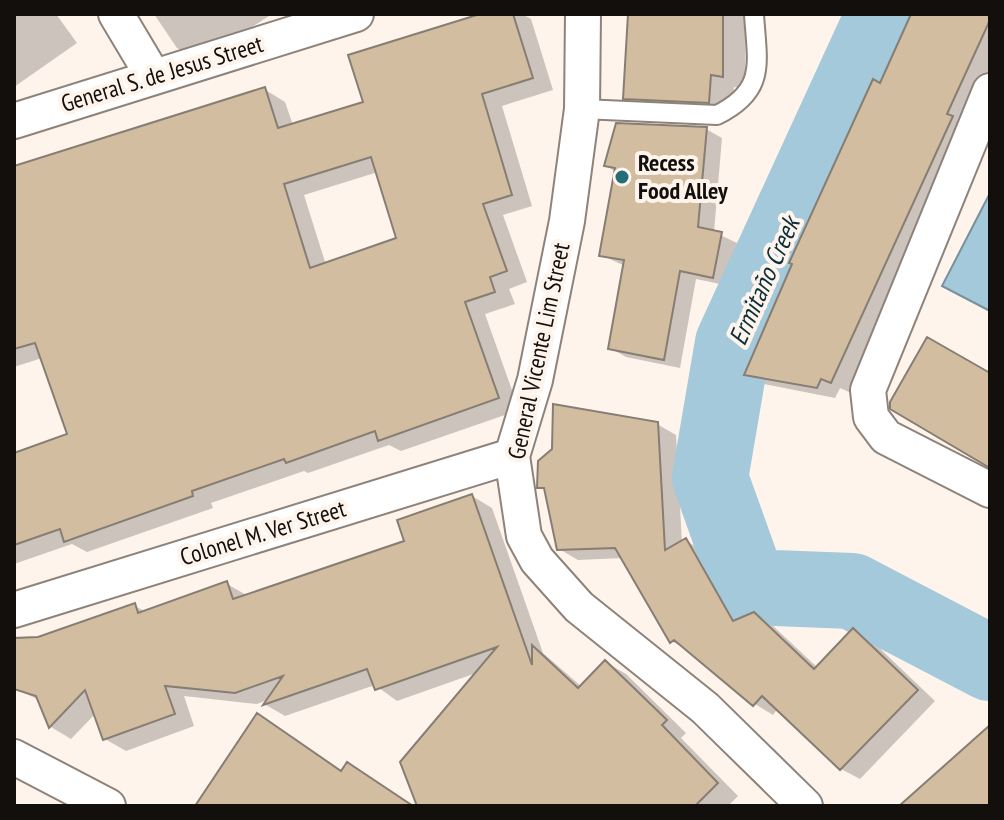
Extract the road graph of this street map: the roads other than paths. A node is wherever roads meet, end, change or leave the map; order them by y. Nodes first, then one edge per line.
1 (116, 14) edge
2 (356, 14) edge
3 (583, 14) edge
4 (754, 14) edge
5 (153, 76) junction
6 (990, 91) edge
7 (582, 109) junction
8 (14, 121) edge
9 (512, 456) junction
10 (990, 490) edge
11 (14, 610) edge
12 (14, 757) edge
13 (108, 806) edge
14 (805, 806) edge

1 - 5 street
2 - 5 street, General S. de Jesus Street
3 - 7 street, General Vicente Lim Street
4 - 7 lane
5 - 8 street, General S. de Jesus Street
6 - 10 street
7 - 9 street, General Vicente Lim Street
9 - 11 street, Colonel M. Ver Street
9 - 14 street, General Vicente Lim Street
12 - 13 street

